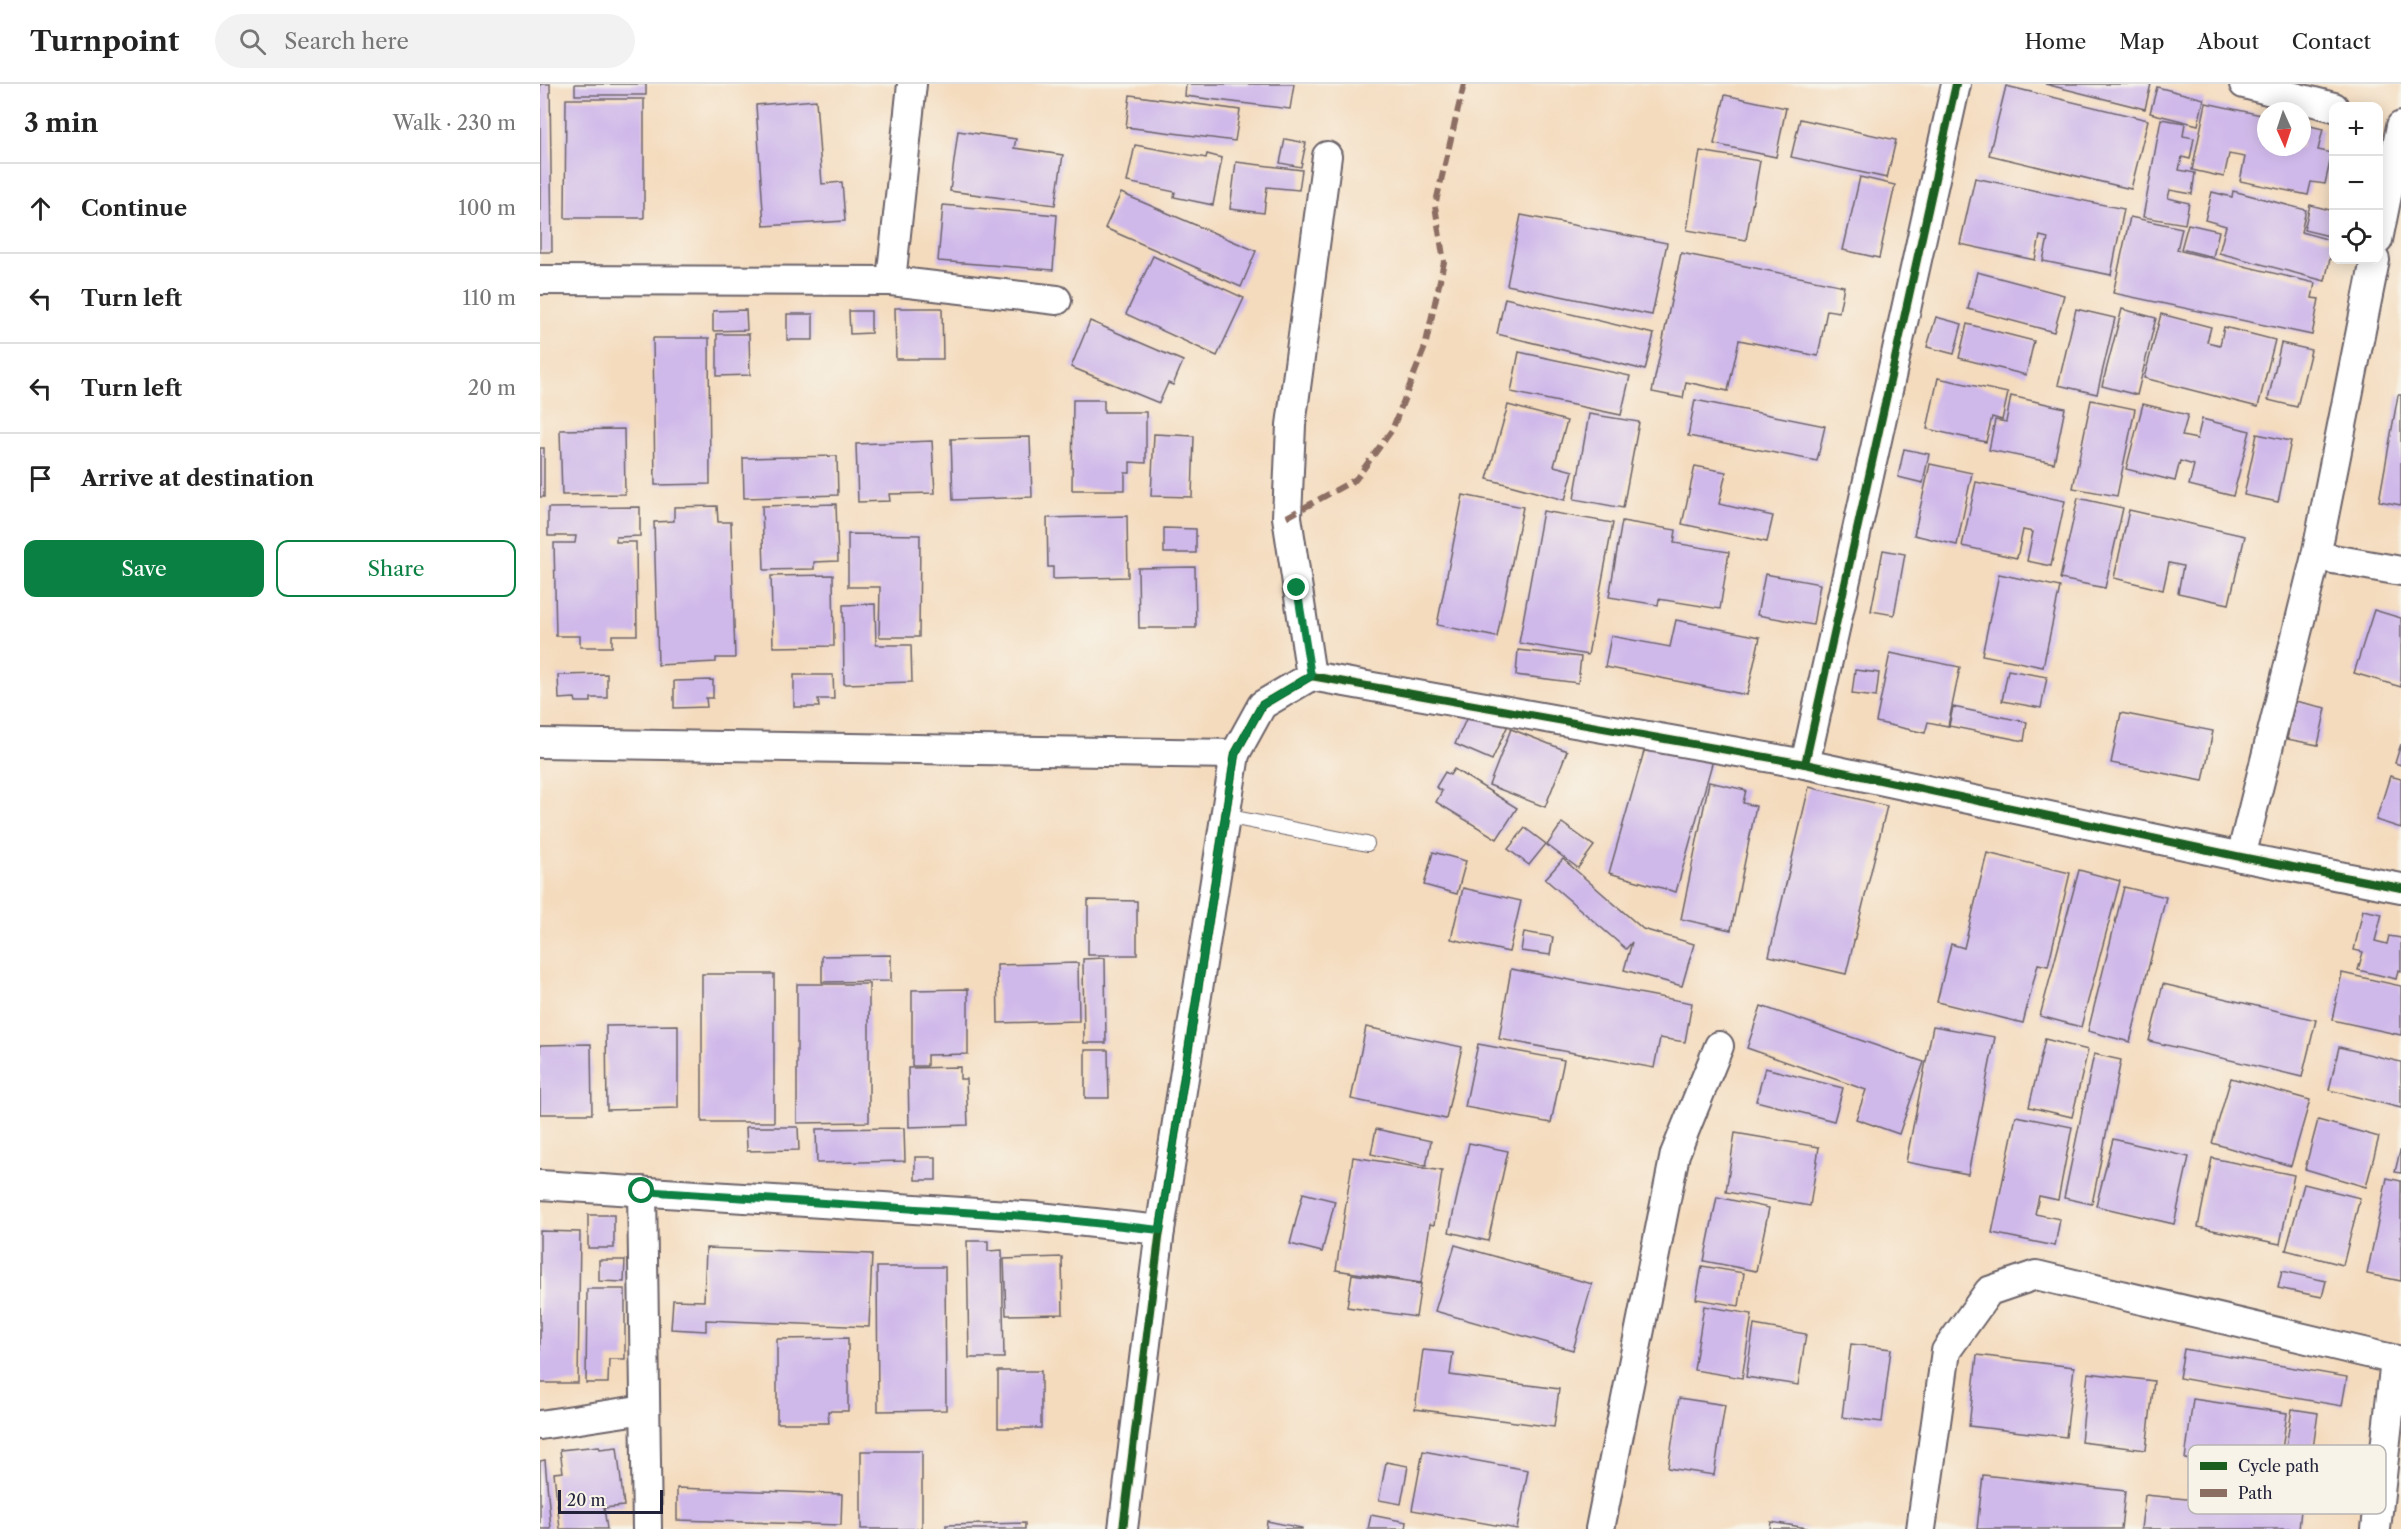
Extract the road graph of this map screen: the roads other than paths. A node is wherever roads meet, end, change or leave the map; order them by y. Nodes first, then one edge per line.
1 (912, 84) edge
2 (1956, 84) edge
3 (2244, 84) edge
4 (2329, 106) edge
5 (2383, 119) edge
6 (2401, 125) edge
7 (1327, 156) dead end
8 (2383, 219) edge
9 (2374, 264) edge
10 (540, 280) edge
11 (891, 281) junction
12 (1057, 300) dead end
13 (2316, 556) junction
14 (2401, 571) edge
15 (1311, 676) junction
16 (540, 743) edge
17 (1235, 754) junction
18 (1805, 764) junction
19 (1225, 816) junction
20 (1367, 844) dead end
21 (2241, 857) junction
22 (2401, 888) edge
23 (1719, 1046) dead end
24 (540, 1185) edge
25 (642, 1191) junction
26 (1160, 1230) junction
27 (2398, 1361) edge
28 (645, 1409) junction
29 (540, 1425) edge
30 (2386, 1453) edge
31 (2378, 1514) edge
32 (646, 1529) edge
33 (1123, 1529) edge
34 (1600, 1529) edge
35 (1921, 1529) edge
36 (2376, 1529) edge

1 - 11 street
2 - 18 street
3 - 4 street
5 - 6 street
6 - 8 street
7 - 15 street
9 - 13 street
10 - 11 street
11 - 12 street
13 - 14 street
13 - 21 street
15 - 17 street
15 - 18 street
16 - 17 street
17 - 19 street
18 - 21 street
19 - 20 lane
19 - 26 street
21 - 22 street
23 - 34 street
24 - 25 street
25 - 26 street
25 - 28 street
26 - 33 street
27 - 30 street
27 - 35 street
28 - 29 street
28 - 32 street
31 - 36 street

